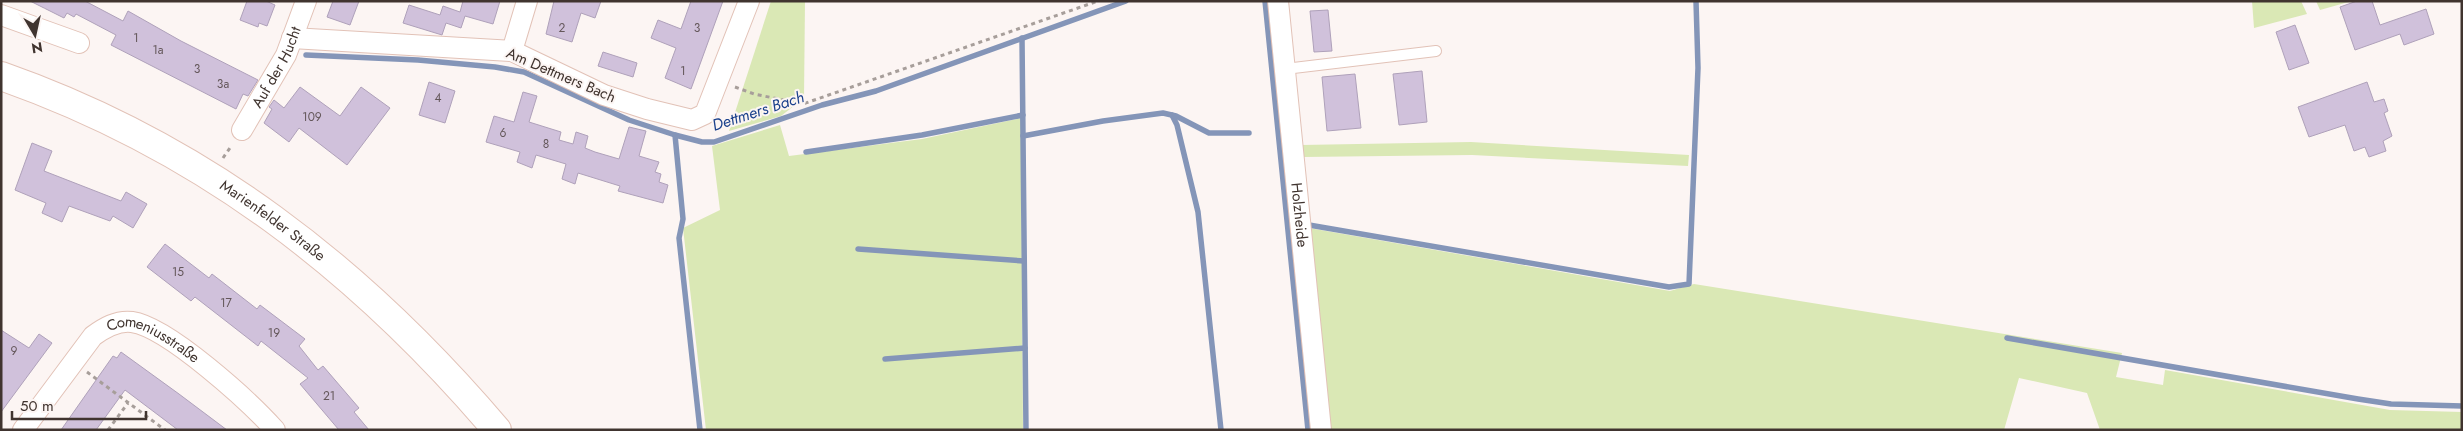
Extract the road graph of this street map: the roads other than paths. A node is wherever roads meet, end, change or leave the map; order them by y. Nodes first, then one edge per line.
1 (306, 1) edge
2 (528, 1) edge
3 (749, 1) edge
4 (1278, 1) edge
5 (1, 16) edge
6 (292, 38) junction
7 (79, 43) dead end
8 (512, 51) junction
9 (1436, 51) dead end
10 (1284, 70) junction
11 (1, 76) edge
12 (242, 130) road end
13 (23, 430) edge
14 (275, 430) edge
15 (497, 430) edge
16 (1321, 430) edge

1 - 6 street, Auf der Hucht
2 - 8 street
3 - 8 street, Am Dettmers Bach
4 - 10 street, Holzheide
5 - 7 street
6 - 8 street, Am Dettmers Bach
6 - 12 street, Auf der Hucht
9 - 10 lane
10 - 16 street, Holzheide
11 - 15 main road, Marienfelder Straße
13 - 14 street, Comeniusstraße

